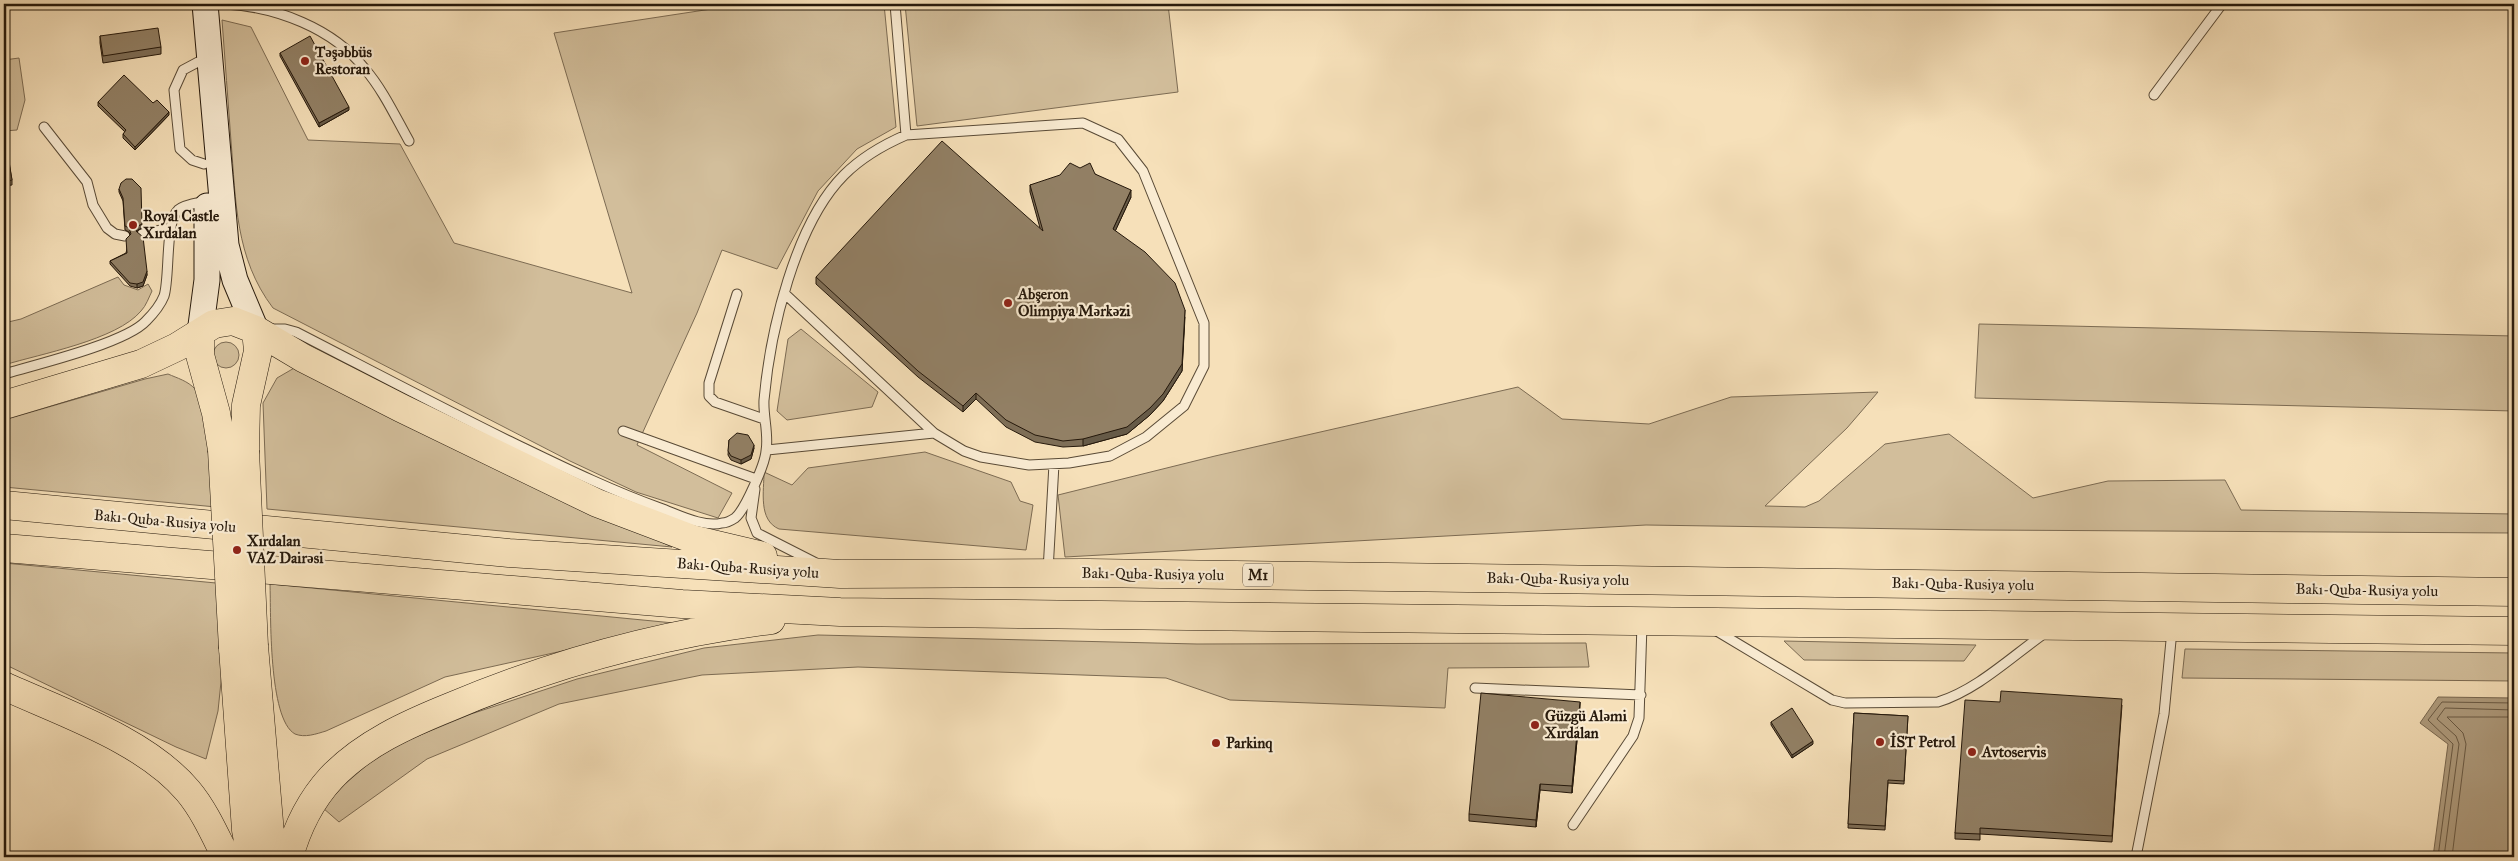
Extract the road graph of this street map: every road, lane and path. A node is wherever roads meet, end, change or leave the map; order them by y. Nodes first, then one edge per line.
1 (9, 4) edge
2 (195, 4) edge
3 (205, 4) edge
4 (226, 4) edge
5 (639, 4) edge
6 (643, 4) edge
7 (895, 4) edge
8 (2222, 4) edge
9 (4, 5) edge
10 (204, 62) junction
11 (2154, 95) dead end
12 (44, 127) dead end
13 (906, 135) junction
14 (409, 141) dead end
15 (212, 164) junction
16 (207, 200) junction
17 (172, 228) junction
18 (142, 234) edge
19 (125, 236) dead end
20 (784, 293) junction
21 (737, 294) dead end
22 (256, 330) junction
23 (200, 333) junction
24 (4, 374) edge
25 (4, 405) edge
26 (764, 419) junction
27 (624, 431) dead end
28 (934, 433) junction
29 (767, 450) junction
30 (233, 451) junction
31 (1054, 464) junction
32 (756, 479) junction
33 (4, 505) edge
34 (4, 548) edge
35 (1048, 572) junction
36 (840, 574) junction
37 (2514, 592) edge
38 (840, 612) junction
39 (1642, 621) junction
40 (1700, 621) junction
41 (2056, 625) junction
42 (2172, 627) junction
43 (2514, 631) edge
44 (244, 647) junction
45 (4, 686) edge
46 (1475, 688) dead end
47 (1641, 695) junction
48 (1573, 826) dead end
49 (226, 857) edge
50 (251, 857) edge
51 (272, 857) edge
52 (289, 857) edge
53 (2136, 857) edge

1 - 9 lane
2 - 10 main road
3 - 10 main road
4 - 14 lane
5 - 6 lane
7 - 13 lane
8 - 11 lane
10 - 15 main road
12 - 19 lane
13 - 20 lane
13 - 31 lane
15 - 16 main road
15 - 22 main road
16 - 17 lane
16 - 23 main road
17 - 18 lane
17 - 24 lane
20 - 26 lane
20 - 28 lane
21 - 26 lane
22 - 23 highway
22 - 30 highway
22 - 32 lane
22 - 36 highway
23 - 25 highway
23 - 30 highway
26 - 29 lane
27 - 32 lane
28 - 29 lane
28 - 31 lane
29 - 32 lane
30 - 44 highway, bridge
31 - 35 lane
32 - 36 lane
33 - 36 highway, Bakı-Quba-Rusiya yolu / M1
34 - 38 highway
35 - 36 highway, Bakı-Quba-Rusiya yolu / M1
35 - 37 highway, Bakı-Quba-Rusiya yolu / M1
38 - 39 highway
38 - 52 highway
39 - 40 highway
39 - 47 lane
40 - 41 highway
40 - 41 lane
41 - 42 highway
42 - 43 highway
42 - 53 lane
44 - 50 highway
44 - 51 highway
45 - 49 highway
46 - 47 lane
47 - 48 lane

